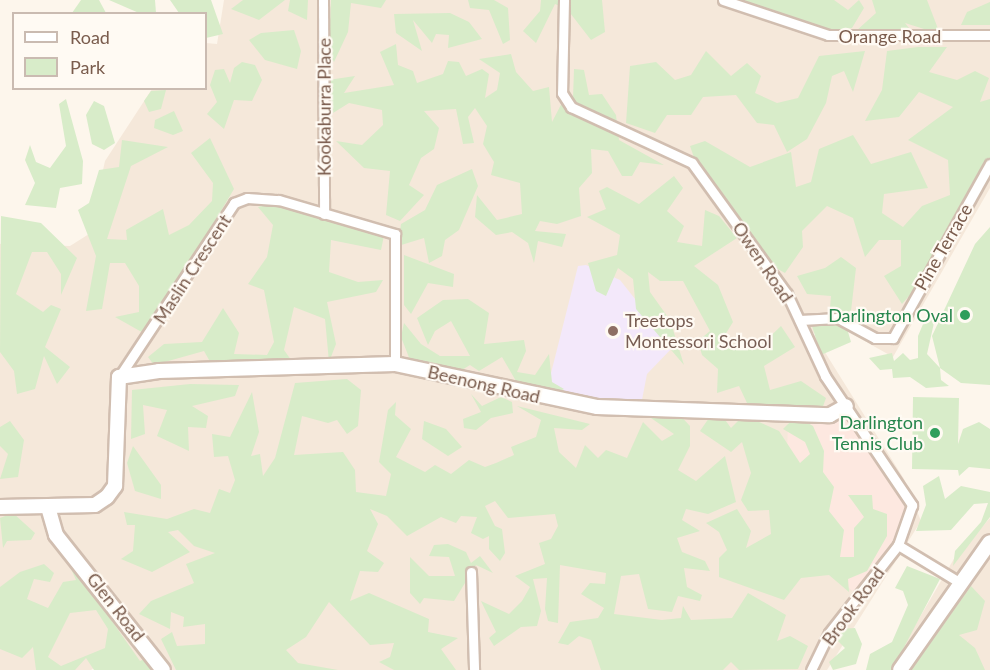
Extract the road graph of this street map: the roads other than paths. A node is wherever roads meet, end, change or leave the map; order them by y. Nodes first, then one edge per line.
1 (323, 0) edge
2 (564, 0) edge
3 (723, 0) edge
4 (990, 35) edge
5 (990, 164) edge
6 (324, 214) junction
7 (800, 320) junction
8 (395, 364) junction
9 (119, 377) junction
10 (846, 406) junction
11 (0, 507) edge
12 (53, 507) junction
13 (990, 542) edge
14 (898, 545) junction
15 (471, 572) dead end
16 (959, 582) junction
17 (163, 670) edge
18 (474, 670) edge
19 (811, 670) edge
20 (900, 670) edge

1 - 6 street, Kookaburra Place
2 - 7 street, Owen Road
3 - 4 street, Orange Road
5 - 7 street, Pine Terrace
6 - 8 street, Maslin Crescent
6 - 9 street, Maslin Crescent
7 - 10 street, Owen Road
8 - 9 street, Beenong Road
8 - 10 street, Beenong Road
9 - 12 street
10 - 14 street, Owen Road
11 - 12 street
12 - 17 street, Glen Road
13 - 16 street
14 - 16 street
14 - 19 street, Brook Road
15 - 18 street
16 - 20 street

